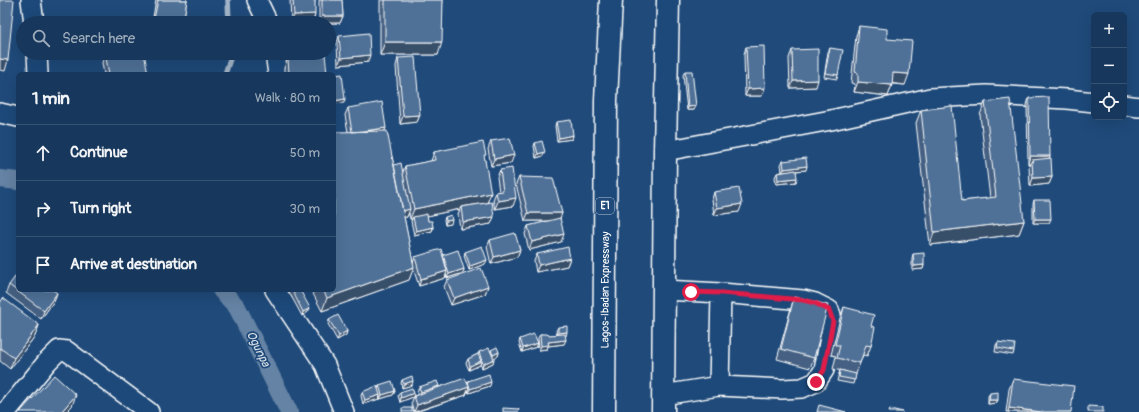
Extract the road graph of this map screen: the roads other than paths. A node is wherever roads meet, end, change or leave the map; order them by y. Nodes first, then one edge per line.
1 (31, 0) edge
2 (257, 0) edge
3 (611, 0) edge
4 (668, 0) edge
5 (33, 16) edge
6 (265, 16) edge
7 (37, 60) edge
8 (277, 60) edge
9 (38, 72) edge
10 (278, 72) edge
11 (1091, 102) edge
12 (1127, 105) edge
13 (1139, 107) edge
14 (0, 113) edge
15 (16, 117) edge
16 (665, 151) junction
17 (664, 290) junction
18 (276, 292) edge
19 (721, 293) junction
20 (720, 386) junction
21 (663, 404) edge
22 (6, 412) edge
23 (149, 412) edge
24 (344, 412) edge
25 (604, 412) edge

1 - 5 street
2 - 6 street
3 - 25 highway, Lagos-Ibadan Expressway / E1
4 - 16 highway
7 - 9 street
8 - 10 street
11 - 16 street
12 - 13 street
14 - 15 street
16 - 17 highway
17 - 19 street
17 - 21 highway
18 - 24 street
19 - 20 street
19 - 20 street
20 - 21 street
22 - 23 street

